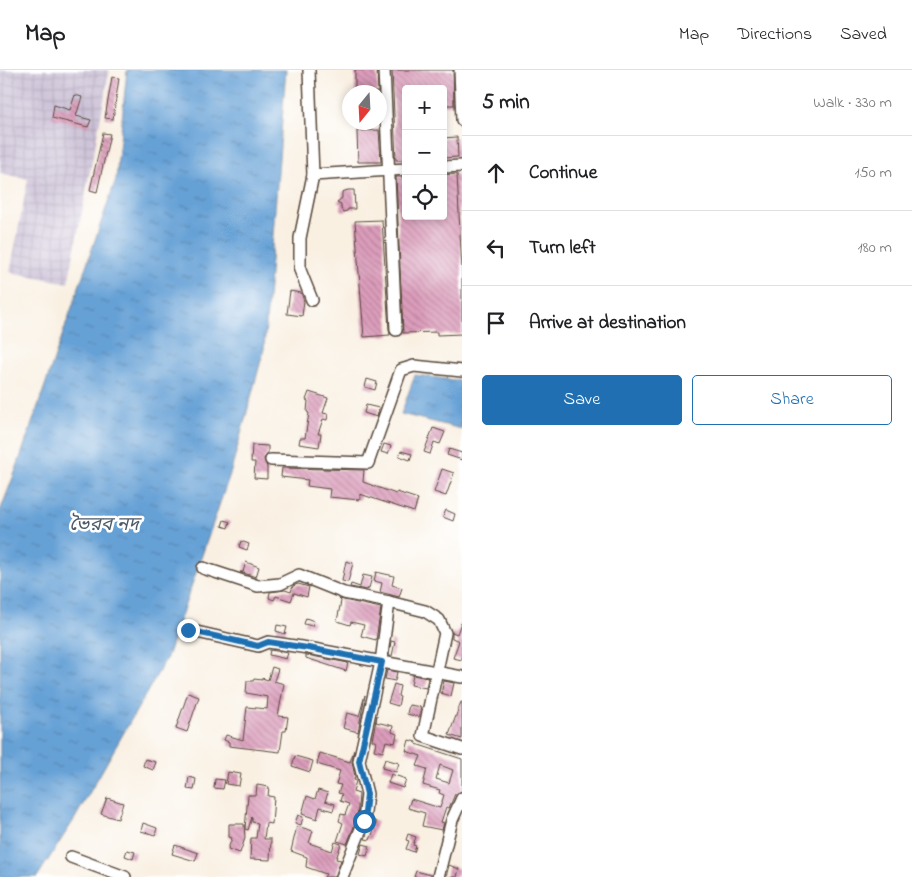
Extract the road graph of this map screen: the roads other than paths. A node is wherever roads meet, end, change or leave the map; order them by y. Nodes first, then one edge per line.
1 (309, 70) edge
2 (384, 70) edge
3 (460, 70) edge
4 (462, 120) edge
5 (462, 166) edge
6 (447, 167) edge
7 (402, 169) edge
8 (387, 170) junction
9 (313, 175) junction
10 (312, 300) dead end
11 (396, 330) dead end
12 (462, 372) edge
13 (271, 460) dead end
14 (203, 568) dead end
15 (389, 602) junction
16 (188, 630) dead end
17 (382, 662) junction
18 (436, 672) junction
19 (462, 677) edge
20 (462, 750) edge
21 (462, 798) edge
22 (71, 857) dead end
23 (125, 877) edge
24 (342, 877) edge
25 (438, 877) edge

1 - 9 street
2 - 8 street
3 - 4 street
5 - 6 street
7 - 8 street
8 - 9 street
8 - 11 street
9 - 10 street
12 - 13 street
14 - 15 street
15 - 17 street
15 - 18 street
16 - 17 street
17 - 18 street
17 - 24 street
18 - 19 street
18 - 20 street
21 - 25 street
22 - 23 street

